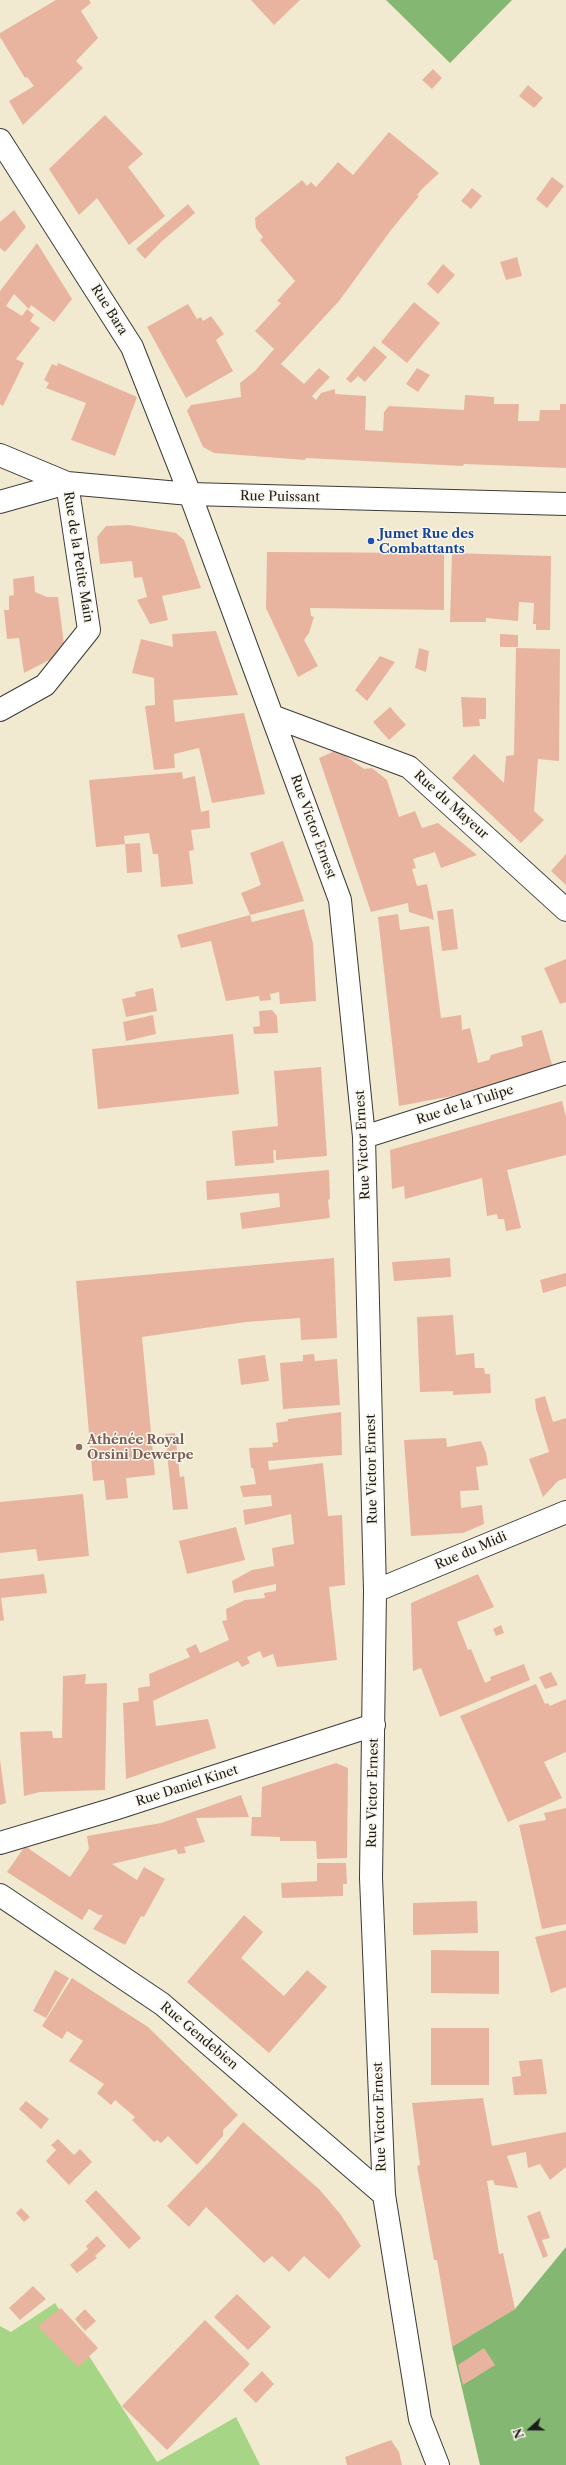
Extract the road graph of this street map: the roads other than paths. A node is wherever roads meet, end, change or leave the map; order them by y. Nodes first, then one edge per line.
1 (0, 140) edge
2 (0, 455) edge
3 (67, 483) junction
4 (190, 494) junction
5 (0, 502) edge
6 (566, 504) edge
7 (0, 710) edge
8 (272, 716) junction
9 (566, 910) edge
10 (566, 1073) edge
11 (364, 1137) junction
12 (566, 1512) edge
13 (376, 1591) junction
14 (374, 1725) junction
15 (0, 1843) edge
16 (0, 1896) edge
17 (384, 2195) junction
18 (438, 2465) edge

1 - 4 street, Rue Bara
2 - 3 street, Rue Puissant
3 - 4 street, Rue Puissant
3 - 5 street
3 - 7 street, Rue de la Petite Main
4 - 6 street, Rue Puissant
4 - 8 street, Rue Victor Ernest
8 - 9 street, Rue du Mayeur
8 - 11 street, Rue Victor Ernest
10 - 11 street, Rue de la Tulipe
11 - 13 street, Rue Victor Ernest
12 - 13 street, Rue du Midi
13 - 14 street, Rue Victor Ernest
14 - 15 street, Rue Daniel Kinet
14 - 17 street, Rue Victor Ernest
16 - 17 street, Rue Gendebien
17 - 18 street, Rue Victor Ernest

